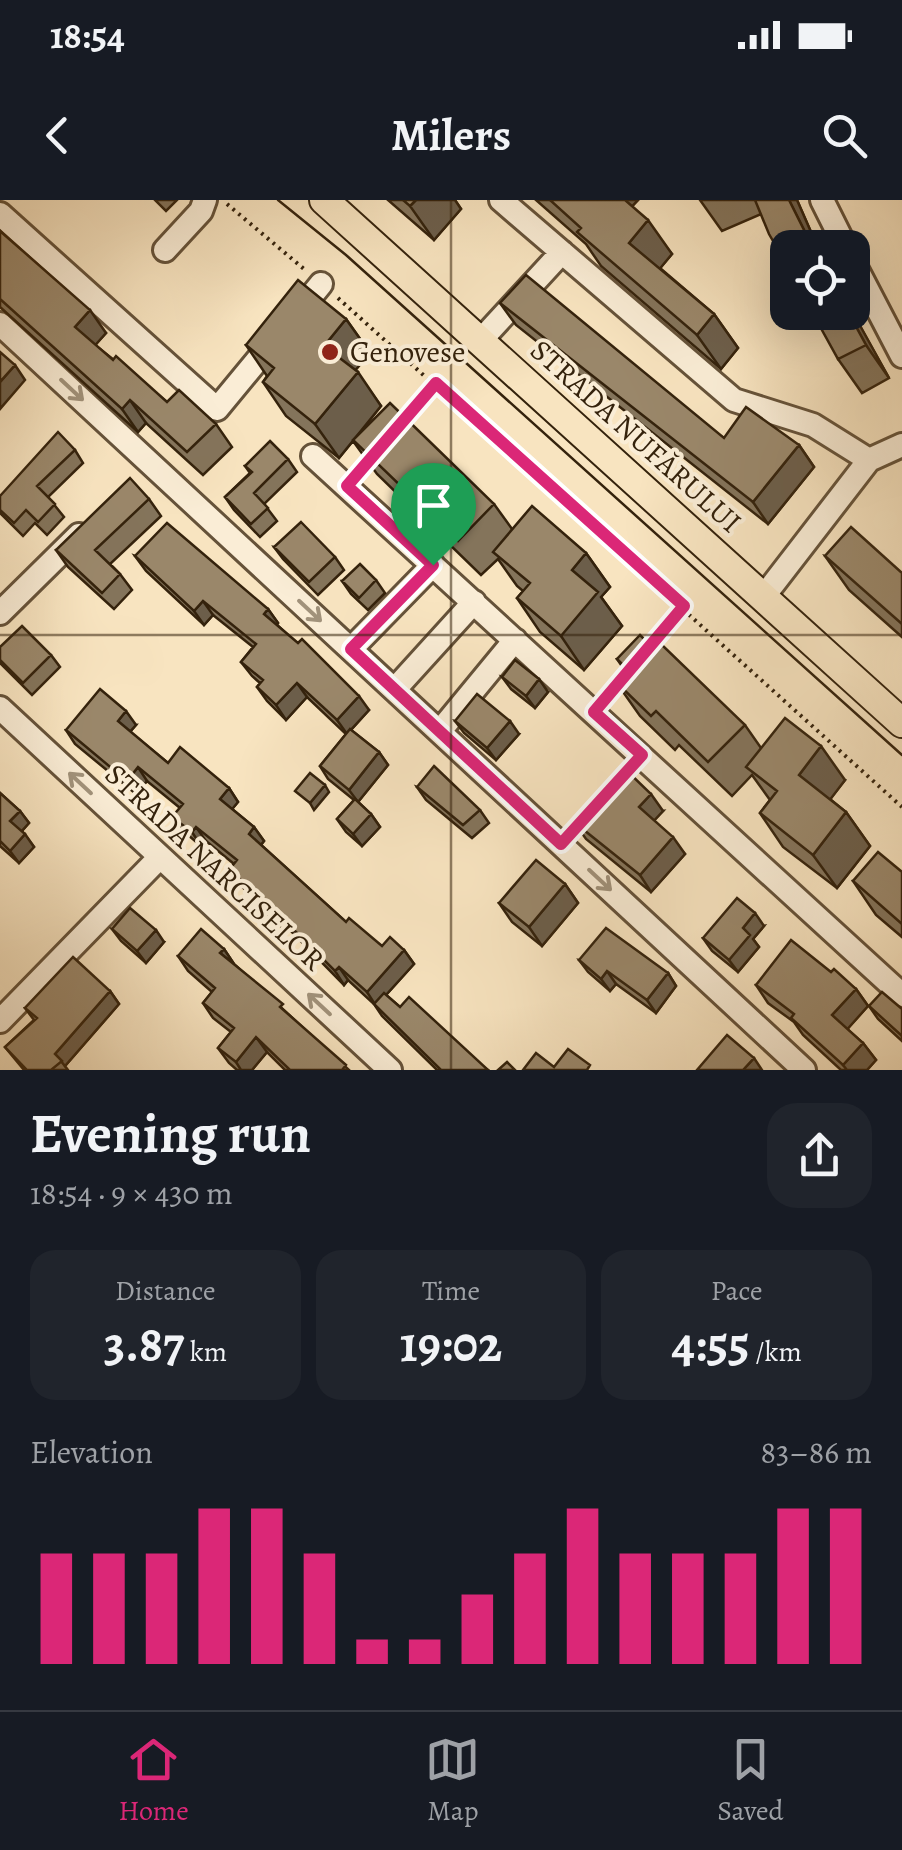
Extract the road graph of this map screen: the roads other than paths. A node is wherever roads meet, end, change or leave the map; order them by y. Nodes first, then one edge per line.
1 (206, 200) edge
2 (324, 200) edge
3 (501, 200) edge
4 (822, 200) edge
5 (0, 214) edge
6 (837, 230) edge
7 (165, 250) dead end
8 (562, 252) junction
9 (322, 284) road end
10 (870, 284) edge
11 (892, 313) edge
12 (0, 324) edge
13 (481, 340) junction
14 (902, 356) edge
15 (902, 444) edge
16 (313, 456) dead end
17 (869, 460) junction
18 (96, 518) edge
19 (433, 565) junction
20 (764, 596) junction
21 (474, 602) junction
22 (0, 613) edge
23 (515, 640) junction
24 (351, 649) junction
25 (395, 689) junction
26 (0, 708) edge
27 (902, 723) edge
28 (440, 731) junction
29 (160, 857) junction
30 (902, 995) edge
31 (0, 1021) edge
32 (390, 1070) edge
33 (804, 1070) edge

1 - 7 street
2 - 13 main road, STRADA NUFĂRULUI
3 - 8 street
4 - 6 street
5 - 9 street
8 - 13 street
8 - 17 street
10 - 11 street
11 - 14 street
12 -> 24 street
13 - 20 main road, STRADA NUFĂRULUI
15 - 17 street
16 - 19 street
17 - 20 street
18 - 22 street
19 - 21 street
19 - 24 street
20 - 27 main road, STRADA NUFĂRULUI
21 - 23 street
21 - 25 street
23 - 28 street
23 - 30 street
24 - 25 street
25 - 28 street
29 -> 26 street, STRADA NARCISELOR
28 -> 33 street
29 - 31 street
32 -> 29 street, STRADA NARCISELOR

